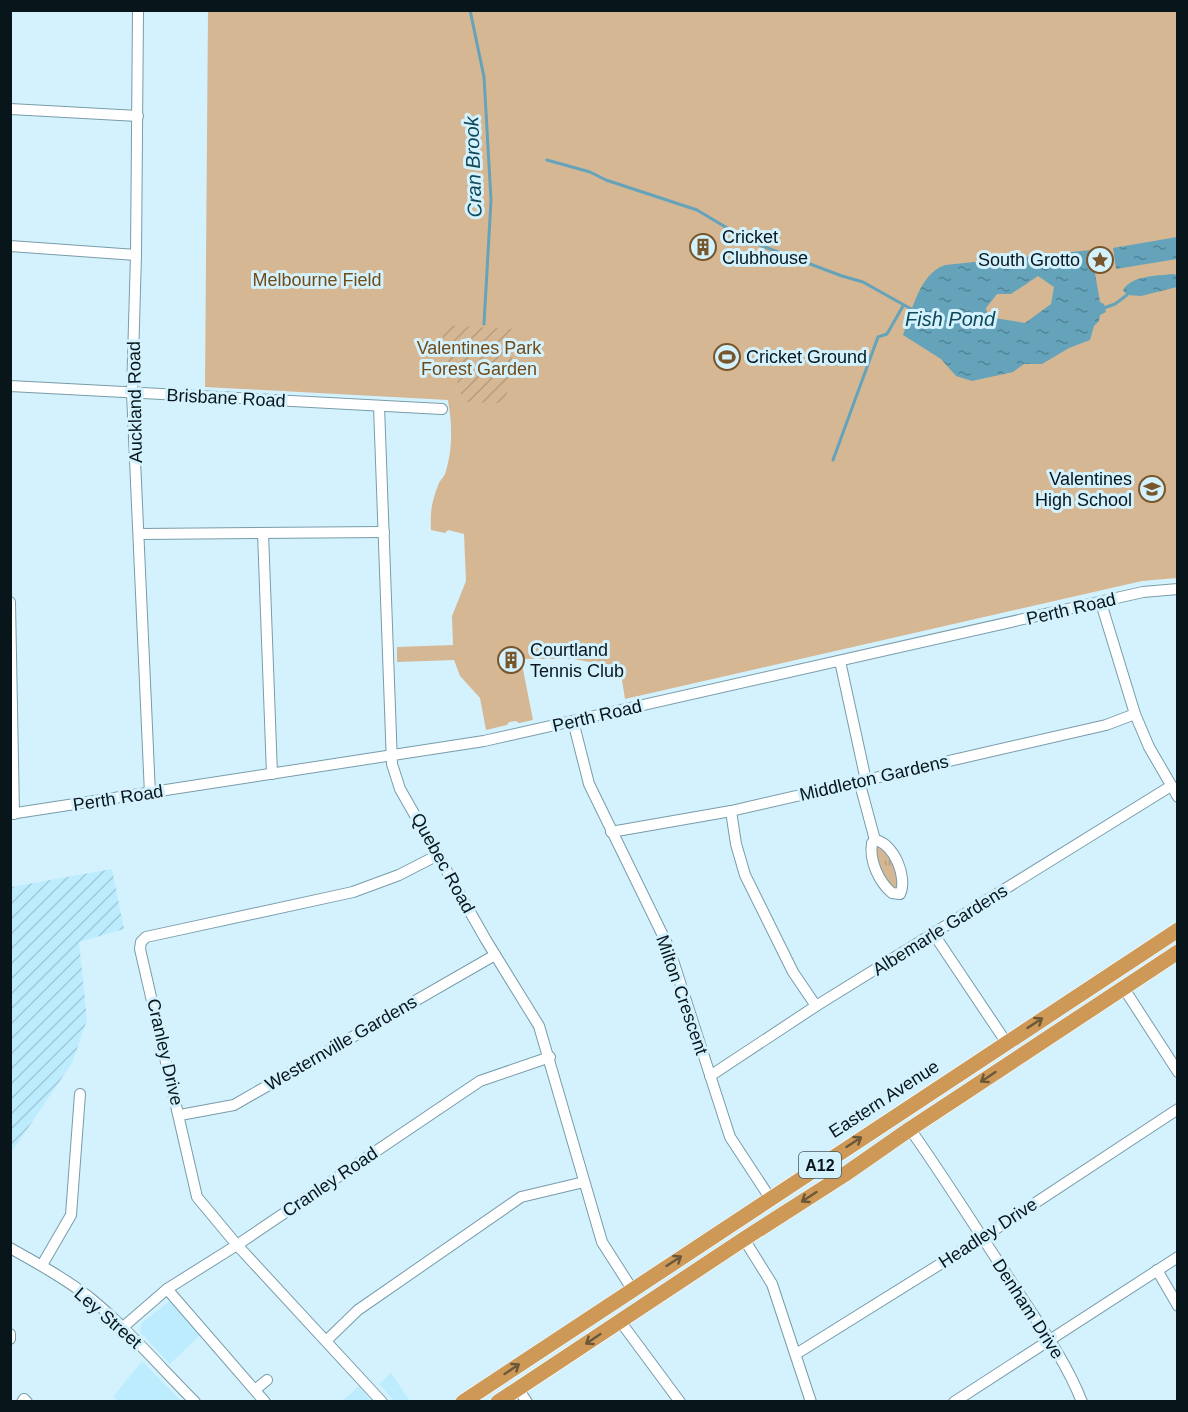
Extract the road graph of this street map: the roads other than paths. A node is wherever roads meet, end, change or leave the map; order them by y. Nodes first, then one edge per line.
1 (138, 10) edge
2 (10, 109) edge
3 (138, 116) junction
4 (10, 246) edge
5 (136, 255) junction
6 (10, 386) edge
7 (132, 393) junction
8 (379, 406) junction
9 (442, 409) dead end
10 (384, 532) junction
11 (263, 533) junction
12 (139, 534) junction
13 (1178, 589) edge
14 (10, 602) edge
15 (1101, 603) junction
16 (840, 661) junction
17 (1135, 714) junction
18 (573, 722) junction
19 (392, 756) junction
20 (272, 774) junction
21 (864, 781) junction
22 (1171, 786) junction
23 (150, 794) junction
24 (1178, 797) edge
25 (731, 811) junction
26 (12, 814) edge
27 (612, 832) junction
28 (875, 840) junction
29 (438, 855) junction
30 (1178, 930) edge
31 (933, 933) junction
32 (1178, 952) edge
33 (495, 955) junction
34 (1123, 987) junction
35 (816, 1006) junction
36 (1005, 1042) junction
37 (550, 1057) junction
38 (1178, 1072) edge
39 (710, 1076) junction
40 (80, 1094) dead end
41 (1178, 1109) edge
42 (180, 1115) junction
43 (910, 1129) junction
44 (584, 1182) junction
45 (771, 1198) junction
46 (982, 1238) junction
47 (744, 1239) junction
48 (237, 1245) junction
49 (11, 1248) edge
50 (1178, 1257) edge
51 (42, 1265) junction
52 (1157, 1270) junction
53 (167, 1289) junction
54 (632, 1289) junction
55 (1178, 1306) edge
56 (620, 1321) junction
57 (122, 1328) junction
58 (10, 1334) edge
59 (10, 1339) edge
60 (327, 1340) junction
61 (1049, 1340) junction
62 (796, 1354) junction
63 (267, 1380) dead end
64 (255, 1390) junction
65 (522, 1395) edge
66 (195, 1401) edge
67 (265, 1401) edge
68 (382, 1401) edge
69 (463, 1401) edge
70 (498, 1401) edge
71 (680, 1401) edge
72 (811, 1401) edge
73 (954, 1401) edge
74 (1082, 1401) edge

1 - 3 street, Auckland Road
2 - 3 street
3 - 5 street, Auckland Road
4 - 5 street
5 - 7 street, Auckland Road
6 - 7 street, Brisbane Road
7 - 8 street, Brisbane Road
7 - 12 street, Auckland Road
8 - 9 street, Brisbane Road
8 - 10 street, Quebec Road
10 - 11 street
10 - 19 street, Quebec Road
11 - 12 street
11 - 20 street
12 - 23 street, Auckland Road
13 - 15 street, Perth Road
14 - 26 street
15 - 16 street, Perth Road
15 - 17 street
16 - 18 street, Perth Road
16 - 21 street
17 - 21 street, Middleton Gardens
17 - 22 street
18 - 19 street, Perth Road
18 - 27 street, Milton Crescent
19 - 20 street, Perth Road
19 - 29 street, Quebec Road
20 - 23 street, Perth Road
21 - 25 street, Middleton Gardens
21 - 28 street
22 - 24 street
22 - 31 street, Albemarle Gardens
23 - 26 street, Perth Road
25 - 27 street, Middleton Gardens
25 - 35 street
27 - 39 street, Milton Crescent
28 - 28 street
29 - 33 street, Quebec Road
29 - 42 street, Cranley Drive
36 -> 30 highway, Eastern Avenue / A12
31 - 35 street, Albemarle Gardens
31 - 36 street
32 - 34 highway, A12
33 - 37 street, Quebec Road
33 - 42 street, Westernville Gardens
34 - 38 street
34 -> 43 highway, A12
35 - 39 street, Albemarle Gardens
45 -> 36 highway, Eastern Avenue / A12
37 - 44 street, Quebec Road
37 - 48 street, Cranley Road
39 - 45 street, Milton Crescent
40 - 51 street
41 - 46 street, Headley Drive
42 - 48 street, Cranley Drive
43 - 46 street, Denham Drive
43 -> 47 highway, A12
44 - 54 street, Quebec Road
44 - 60 street
54 -> 45 highway, Eastern Avenue / A12
46 - 61 street, Denham Drive
46 - 62 street, Headley Drive
47 - 56 highway, A12
47 - 62 street
48 - 53 street, Cranley Road
48 - 60 street, Cranley Drive
49 - 51 street, Ley Street
50 - 52 street
51 - 57 street, Ley Street
52 - 55 street
52 - 61 street
53 - 57 street, Cranley Road
53 - 64 street
69 -> 54 highway, Eastern Avenue / A12
56 -> 65 highway, A12
56 - 71 street
57 - 66 street, Ley Street
58 - 59 street
60 - 68 street, Cranley Drive
61 - 73 street
61 - 74 street, Denham Drive
62 - 72 street
63 - 64 street
64 - 67 street
65 - 70 highway, A12

